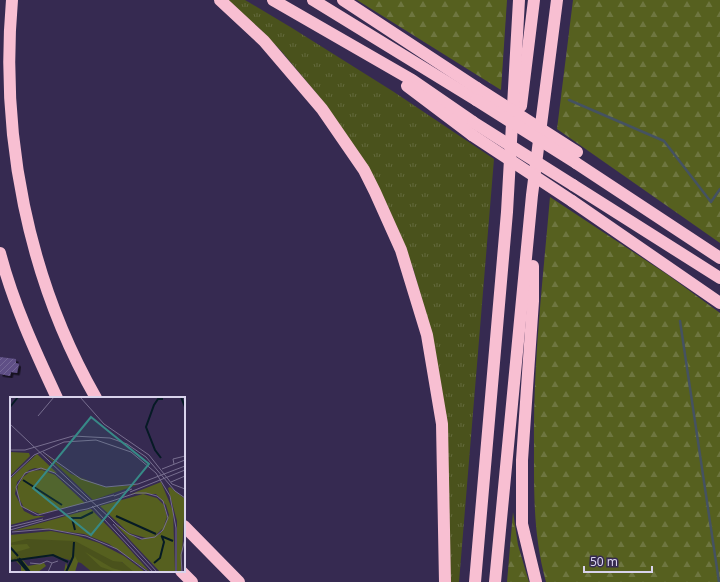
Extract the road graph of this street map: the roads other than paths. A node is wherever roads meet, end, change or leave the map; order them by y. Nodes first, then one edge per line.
1 (12, 0) edge
2 (220, 0) edge
3 (273, 0) edge
4 (313, 0) edge
5 (343, 0) edge
6 (520, 0) edge
7 (534, 0) edge
8 (557, 0) edge
9 (363, 53) junction
10 (476, 94) junction
11 (532, 195) junction
12 (507, 212) junction
13 (0, 253) edge
14 (720, 258) edge
15 (720, 278) edge
16 (720, 303) edge
17 (57, 397) edge
18 (95, 397) edge
19 (185, 527) edge
20 (182, 572) edge
21 (192, 582) edge
22 (239, 582) edge
23 (445, 582) edge
24 (475, 582) edge
25 (495, 582) edge
26 (536, 582) edge

1 - 18 highway
2 - 23 highway
3 - 9 highway
4 - 10 highway
5 - 10 highway
6 - 12 highway
7 - 12 highway
8 - 11 highway
9 - 15 highway, bridge
9 - 16 highway, bridge
10 - 14 highway, bridge
11 - 25 highway
11 - 26 highway
12 - 24 highway
13 - 17 highway
19 - 22 highway
20 - 21 highway

